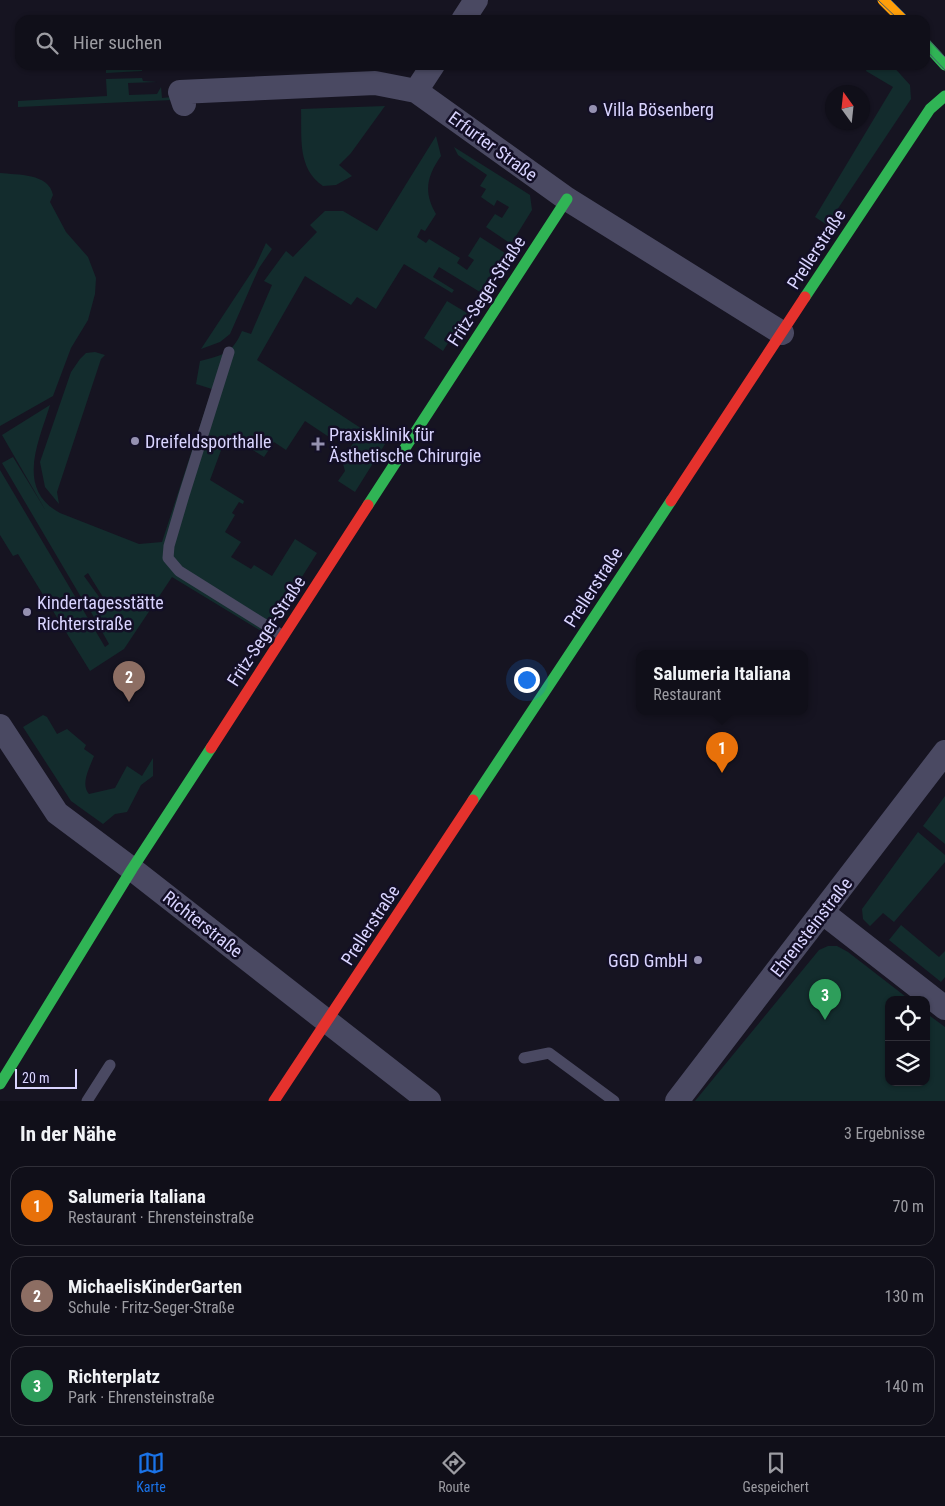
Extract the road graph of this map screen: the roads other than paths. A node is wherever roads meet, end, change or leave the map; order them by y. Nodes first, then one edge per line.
1 (476, 0) edge
2 (466, 15) edge
3 (930, 49) edge
4 (945, 65) edge
5 (430, 70) edge
6 (416, 91) junction
7 (945, 96) edge
8 (184, 104) dead end
9 (567, 199) junction
10 (782, 333) junction
11 (229, 352) dead end
12 (284, 636) junction
13 (0, 726) edge
14 (945, 752) edge
15 (132, 869) junction
16 (822, 912) junction
17 (943, 1002) edge
18 (328, 1020) junction
19 (524, 1058) dead end
20 (110, 1065) dead end
21 (0, 1084) edge
22 (87, 1101) edge
23 (274, 1101) edge
24 (429, 1101) edge
25 (614, 1101) edge
26 (677, 1101) edge

1 - 2 street
3 - 4 street
5 - 6 street
6 - 8 street, Erfurter Straße
6 - 9 street, Erfurter Straße
7 - 10 street, Prellerstraße
9 - 10 street, Erfurter Straße
9 - 12 street, Fritz-Seger-Straße
10 - 18 street, Prellerstraße
11 - 12 lane
12 - 15 street, Fritz-Seger-Straße
13 - 15 street, Richterstraße
14 - 16 street, Ehrensteinstraße
15 - 18 street, Richterstraße
15 - 21 street, Fritz-Seger-Straße
16 - 17 street
16 - 26 street, Ehrensteinstraße
18 - 23 street, Prellerstraße
18 - 24 street, Richterstraße
19 - 25 lane
20 - 22 lane

